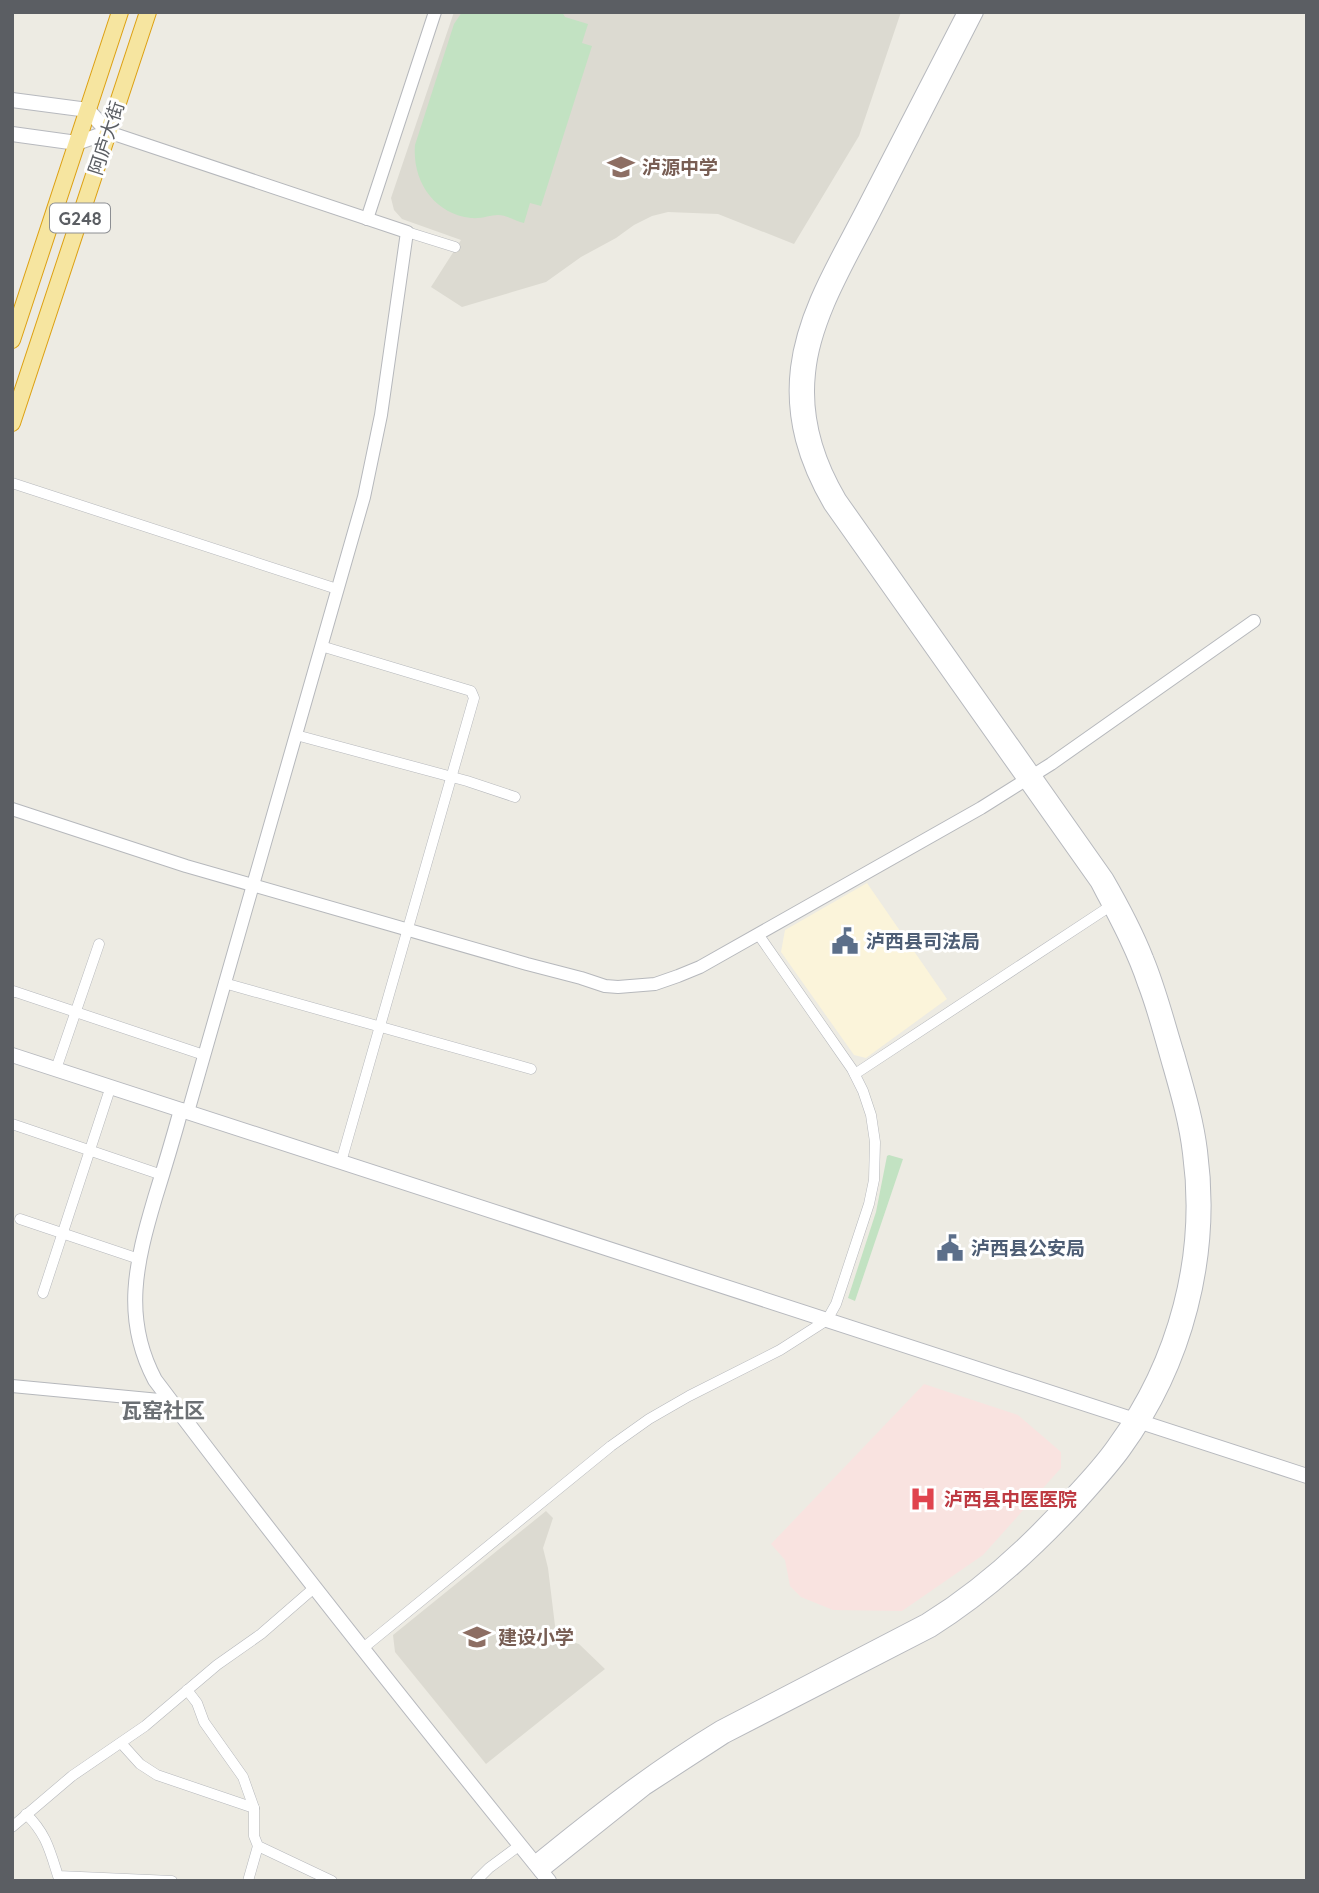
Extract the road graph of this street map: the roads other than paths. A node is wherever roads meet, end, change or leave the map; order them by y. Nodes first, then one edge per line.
1 (120, 12) edge
2 (148, 12) edge
3 (435, 12) edge
4 (965, 12) edge
5 (976, 12) edge
6 (12, 100) edge
7 (88, 110) junction
8 (108, 132) junction
9 (12, 134) edge
10 (77, 143) junction
11 (367, 219) junction
12 (404, 231) junction
13 (455, 247) dead end
14 (12, 340) edge
15 (12, 423) edge
16 (12, 483) edge
17 (334, 588) junction
18 (1254, 621) dead end
19 (321, 646) junction
20 (296, 735) junction
21 (452, 778) junction
22 (1029, 778) junction
23 (515, 797) dead end
24 (12, 809) edge
25 (249, 885) junction
26 (1115, 904) junction
27 (409, 931) junction
28 (758, 934) junction
29 (99, 944) dead end
30 (225, 983) junction
31 (12, 993) edge
32 (76, 1012) junction
33 (381, 1027) junction
34 (198, 1053) junction
35 (12, 1055) edge
36 (12, 1064) edge
37 (56, 1069) junction
38 (531, 1069) dead end
39 (855, 1074) junction
40 (108, 1095) junction
41 (183, 1115) junction
42 (12, 1124) edge
43 (90, 1151) junction
44 (341, 1162) junction
45 (162, 1175) junction
46 (20, 1219) dead end
47 (63, 1234) junction
48 (139, 1259) junction
49 (43, 1293) dead end
50 (823, 1323) junction
51 (12, 1386) edge
52 (170, 1401) junction
53 (1134, 1425) junction
54 (1307, 1476) edge
55 (1307, 1485) edge
56 (314, 1588) junction
57 (365, 1647) junction
58 (187, 1690) junction
59 (121, 1743) junction
60 (254, 1808) junction
61 (26, 1814) junction
62 (12, 1827) edge
63 (520, 1845) junction
64 (258, 1846) junction
65 (542, 1868) edge
66 (172, 1881) edge
67 (248, 1881) edge
68 (332, 1881) edge
69 (476, 1881) edge
70 (557, 1881) edge

1 - 7 highway, 阿庐大街 / G248
2 - 8 highway, 阿庐大街 / G248
3 - 11 street
4 - 22 main road
5 - 22 main road
6 - 7 main road
7 - 8 main road
7 - 10 highway, 阿庐大街 / G248
8 - 10 main road
8 - 11 street
8 - 15 highway, 阿庐大街 / G248
9 - 10 main road
10 - 14 highway, 阿庐大街 / G248
11 - 12 street
12 - 13 street
12 - 17 street
16 - 17 street
17 - 19 street
17 - 25 street
18 - 22 street
19 - 20 street
19 - 21 street
20 - 21 street
20 - 25 street
21 - 23 street
21 - 27 street
22 - 26 main road
22 - 28 street
24 - 25 street
25 - 27 street
25 - 30 street
25 - 34 street
26 - 39 street
26 - 53 main road
27 - 28 street
27 - 33 street
28 - 39 street
29 - 32 street
30 - 33 street
30 - 41 street
31 - 32 street
32 - 34 street
32 - 37 street
33 - 38 street
33 - 44 street
34 - 41 street
35 - 37 main road
36 - 40 main road
37 - 41 main road
39 - 50 street
40 - 41 main road
40 - 43 street
41 - 44 main road
41 - 45 main road
41 - 50 main road
41 - 57 main road
42 - 43 street
43 - 45 street
43 - 47 street
44 - 50 main road
45 - 48 main road
46 - 47 street
47 - 48 street
47 - 49 street
48 - 52 main road
50 - 53 main road
50 - 57 street
51 - 52 street
52 - 56 main road
53 - 54 main road
53 - 55 main road
53 - 65 main road
56 - 57 main road
56 - 58 street
57 - 63 main road
57 - 65 main road
58 - 59 street
58 - 60 street
59 - 60 street
59 - 61 street
60 - 64 street
61 - 62 street
61 - 66 street
63 - 65 main road
63 - 69 street
64 - 67 street
64 - 68 street
65 - 70 main road

